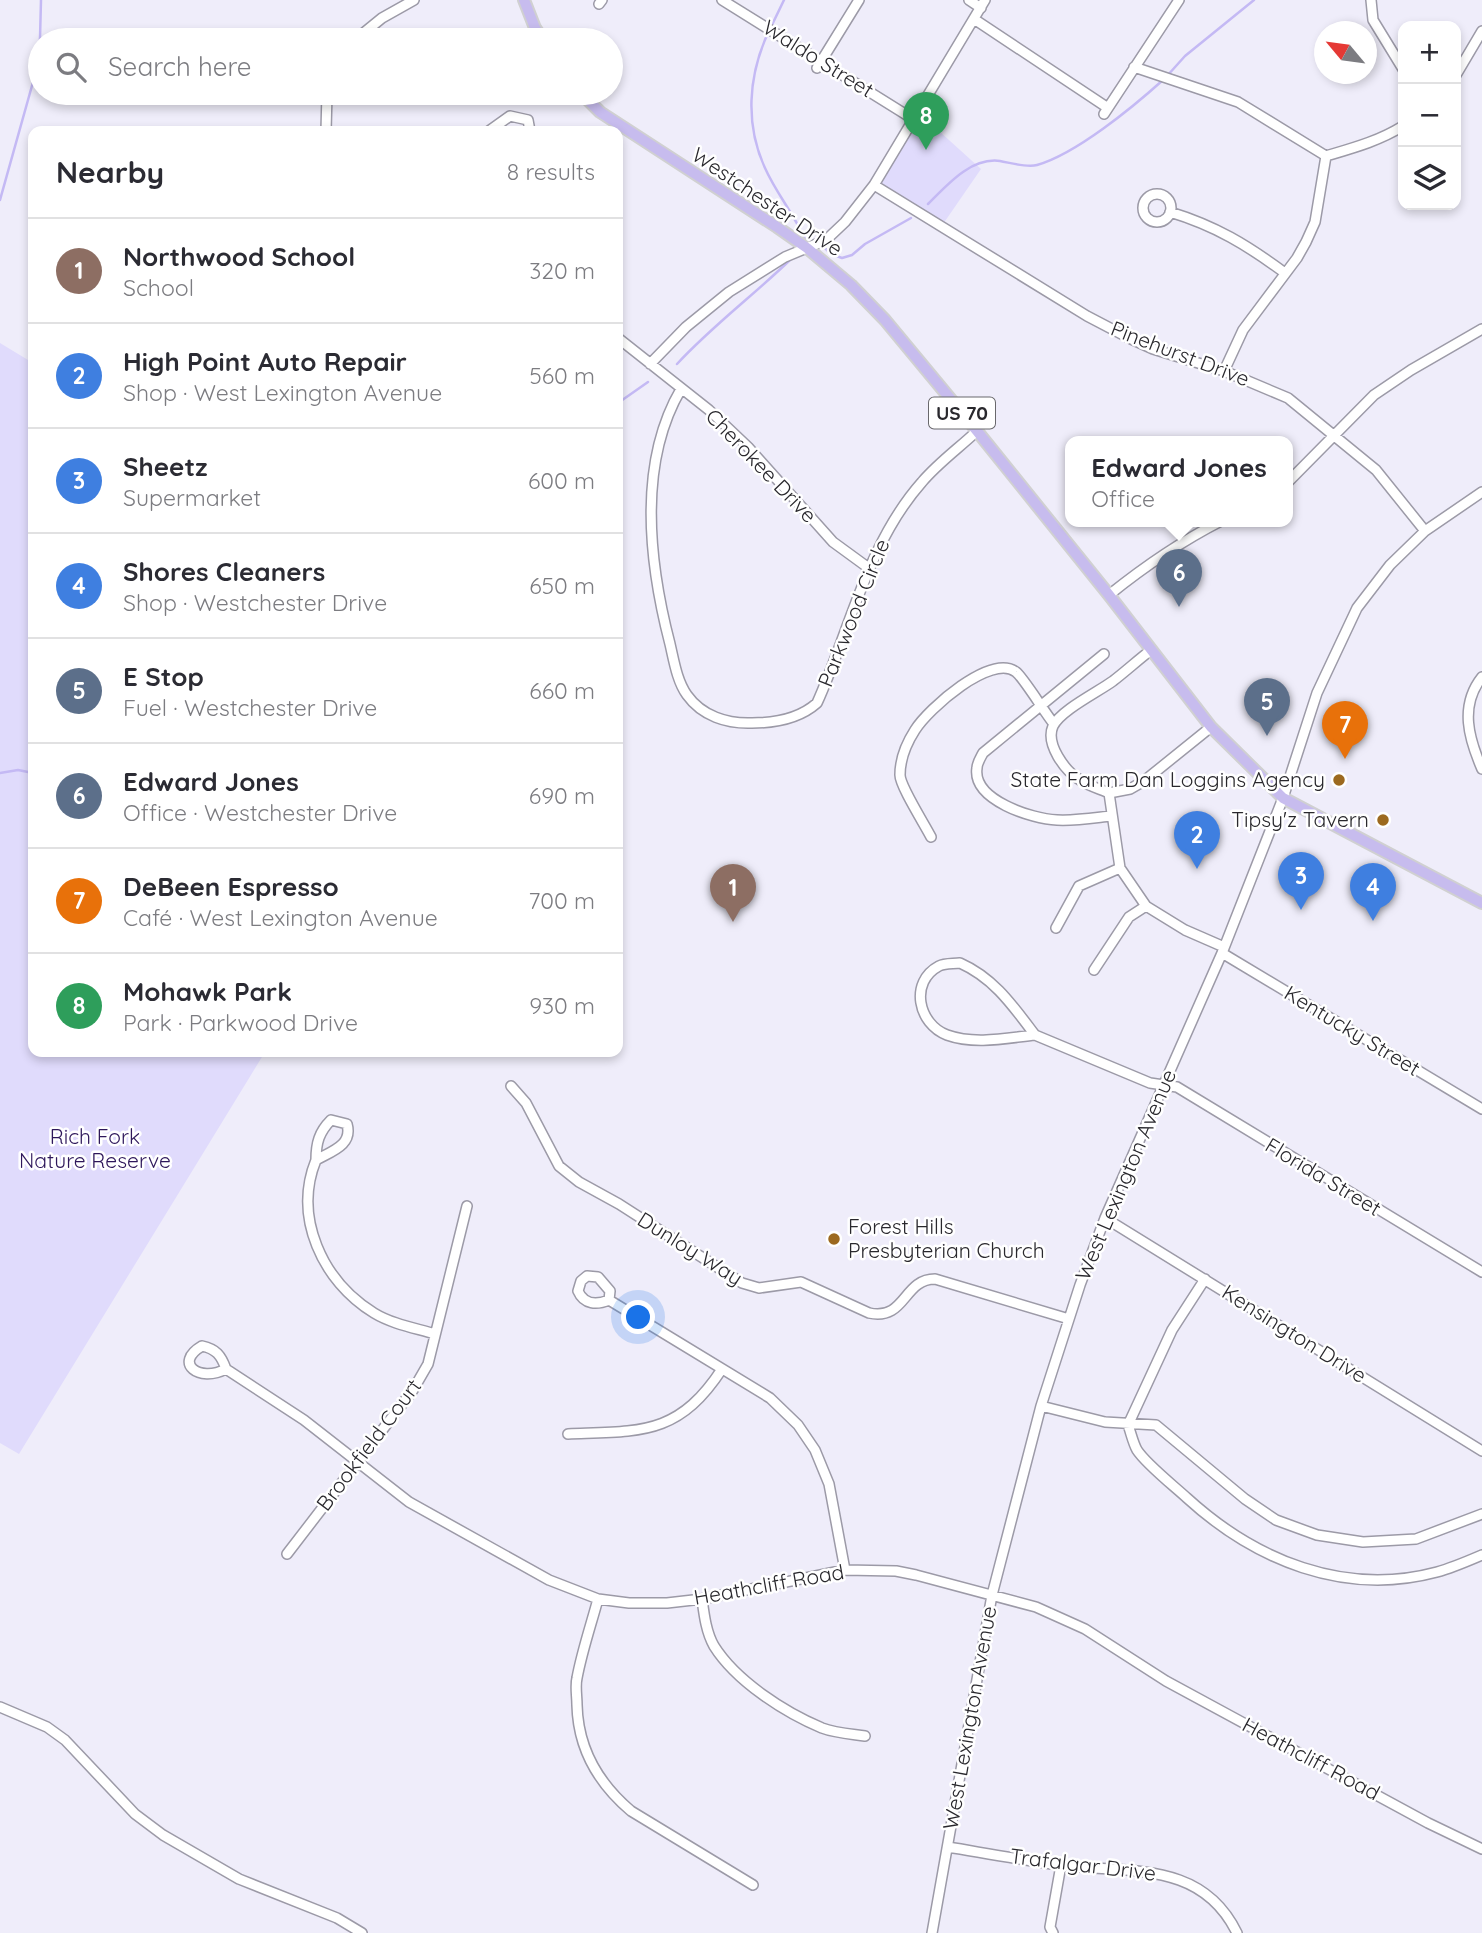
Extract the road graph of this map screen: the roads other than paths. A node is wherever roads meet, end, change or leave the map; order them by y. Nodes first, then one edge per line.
1 (414, 0) edge
2 (524, 0) edge
3 (722, 0) edge
4 (859, 0) edge
5 (969, 0) edge
6 (1179, 0) edge
7 (1371, 0) edge
8 (983, 4) edge
9 (974, 19) junction
10 (370, 28) edge
11 (535, 28) edge
12 (1482, 31) edge
13 (1398, 61) edge
14 (820, 64) junction
15 (1134, 67) junction
16 (1461, 67) edge
17 (327, 105) edge
18 (593, 105) edge
19 (913, 119) junction
20 (326, 126) edge
21 (496, 126) edge
22 (529, 126) edge
23 (621, 126) edge
24 (623, 127) edge
25 (1398, 129) edge
26 (1326, 156) junction
27 (873, 186) junction
28 (1170, 212) dead end
29 (807, 248) junction
30 (1285, 273) junction
31 (1482, 330) edge
32 (623, 342) edge
33 (650, 364) junction
34 (1224, 371) junction
35 (681, 389) junction
36 (977, 431) junction
37 (1334, 436) junction
38 (1293, 476) edge
39 (1482, 492) edge
40 (1209, 527) edge
41 (1425, 531) junction
42 (870, 569) junction
43 (1109, 595) junction
44 (1151, 650) junction
45 (1104, 654) dead end
46 (1482, 677) edge
47 (1040, 707) junction
48 (1054, 724) junction
49 (1211, 727) junction
50 (1482, 769) edge
51 (1109, 793) junction
52 (1283, 798) junction
53 (1111, 816) junction
54 (931, 837) dead end
55 (1120, 868) junction
56 (1482, 903) edge
57 (1146, 906) junction
58 (1056, 928) dead end
59 (1223, 950) junction
60 (1094, 970) dead end
61 (1035, 1035) junction
62 (1164, 1085) junction
63 (511, 1086) dead end
64 (1482, 1109) edge
65 (316, 1160) junction
66 (467, 1206) dead end
67 (1105, 1218) junction
68 (1482, 1272) edge
69 (1205, 1279) junction
70 (609, 1300) dead end
71 (1069, 1319) junction
72 (435, 1334) junction
73 (226, 1369) dead end
74 (722, 1369) junction
75 (1041, 1406) junction
76 (1128, 1425) junction
77 (568, 1434) dead end
78 (1482, 1451) edge
79 (357, 1463) junction
80 (1482, 1514) edge
81 (287, 1554) dead end
82 (1482, 1555) edge
83 (845, 1570) junction
84 (992, 1595) junction
85 (598, 1599) junction
86 (702, 1599) junction
87 (0, 1707) edge
88 (865, 1736) dead end
89 (947, 1847) junction
90 (1482, 1849) edge
91 (1060, 1865) junction
92 (752, 1885) dead end
93 (1049, 1931) edge
94 (362, 1933) edge
95 (932, 1933) edge
96 (1237, 1933) edge

1 - 10 street
2 - 11 main road
3 - 14 street, Waldo Street
4 - 14 street
5 - 8 street
6 - 15 street
7 - 13 street
8 - 9 street
9 - 15 street
9 - 19 street
12 - 16 street
14 - 19 street, Waldo Street
15 - 26 street
17 - 20 street
18 - 23 main road, Westchester Drive / US 70
19 - 27 street
21 - 22 street
24 - 29 main road, Westchester Drive / US 70
25 - 26 street
26 - 30 street
27 - 29 street
27 - 34 street, Pinehurst Drive
28 - 30 street
29 - 33 street
29 - 36 main road, Westchester Drive / US 70
30 - 34 street
31 - 37 street
32 - 33 street, Cherokee Drive
33 - 35 street, Cherokee Drive
34 - 37 street, Pinehurst Drive
35 - 42 street, Cherokee Drive
35 - 42 street, Parkwood Circle
36 - 42 street, Parkwood Circle
36 - 43 main road, Westchester Drive / US 70
37 - 38 street
37 - 41 street, Pinehurst Drive
39 - 41 street, West Lexington Avenue
40 - 43 street
41 - 52 street, West Lexington Avenue
43 - 44 main road, Westchester Drive / US 70
44 - 48 street
44 - 49 main road, Westchester Drive / US 70
45 - 47 street
46 - 50 street
47 - 48 street
47 - 53 street
47 - 54 street
48 - 51 street
49 - 51 street
49 - 52 main road, Westchester Drive / US 70
51 - 53 street
52 - 56 main road, Westchester Drive / US 70
52 - 59 street, West Lexington Avenue
53 - 55 street
55 - 57 street
55 - 58 street
57 - 59 street, Kentucky Street
57 - 60 street
59 - 62 street, West Lexington Avenue
59 - 64 street, Kentucky Street
61 - 61 street
61 - 62 street, Florida Street
62 - 67 street, West Lexington Avenue
62 - 68 street, Florida Street
63 - 71 street, Dunloy Way
65 - 65 street
65 - 72 street
66 - 72 street, Brookfield Court
67 - 69 street, Kensington Drive
67 - 71 street, West Lexington Avenue
69 - 76 street
69 - 78 street, Kensington Drive
70 - 74 street
71 - 75 street, West Lexington Avenue
72 - 79 street, Brookfield Court
73 - 79 street, Heathcliff Road
74 - 77 street
74 - 83 street
75 - 76 street
75 - 84 street, West Lexington Avenue
76 - 80 street
76 - 82 street
79 - 81 street, Brookfield Court
79 - 85 street, Heathcliff Road
83 - 84 street, Heathcliff Road
83 - 86 street, Heathcliff Road
84 - 89 street, West Lexington Avenue
84 - 90 street, Heathcliff Road
85 - 86 street, Heathcliff Road
85 - 92 street
86 - 88 street
87 - 94 street
89 - 91 street, Trafalgar Drive
89 - 95 street, West Lexington Avenue
91 - 93 street
91 - 96 street, Trafalgar Drive

